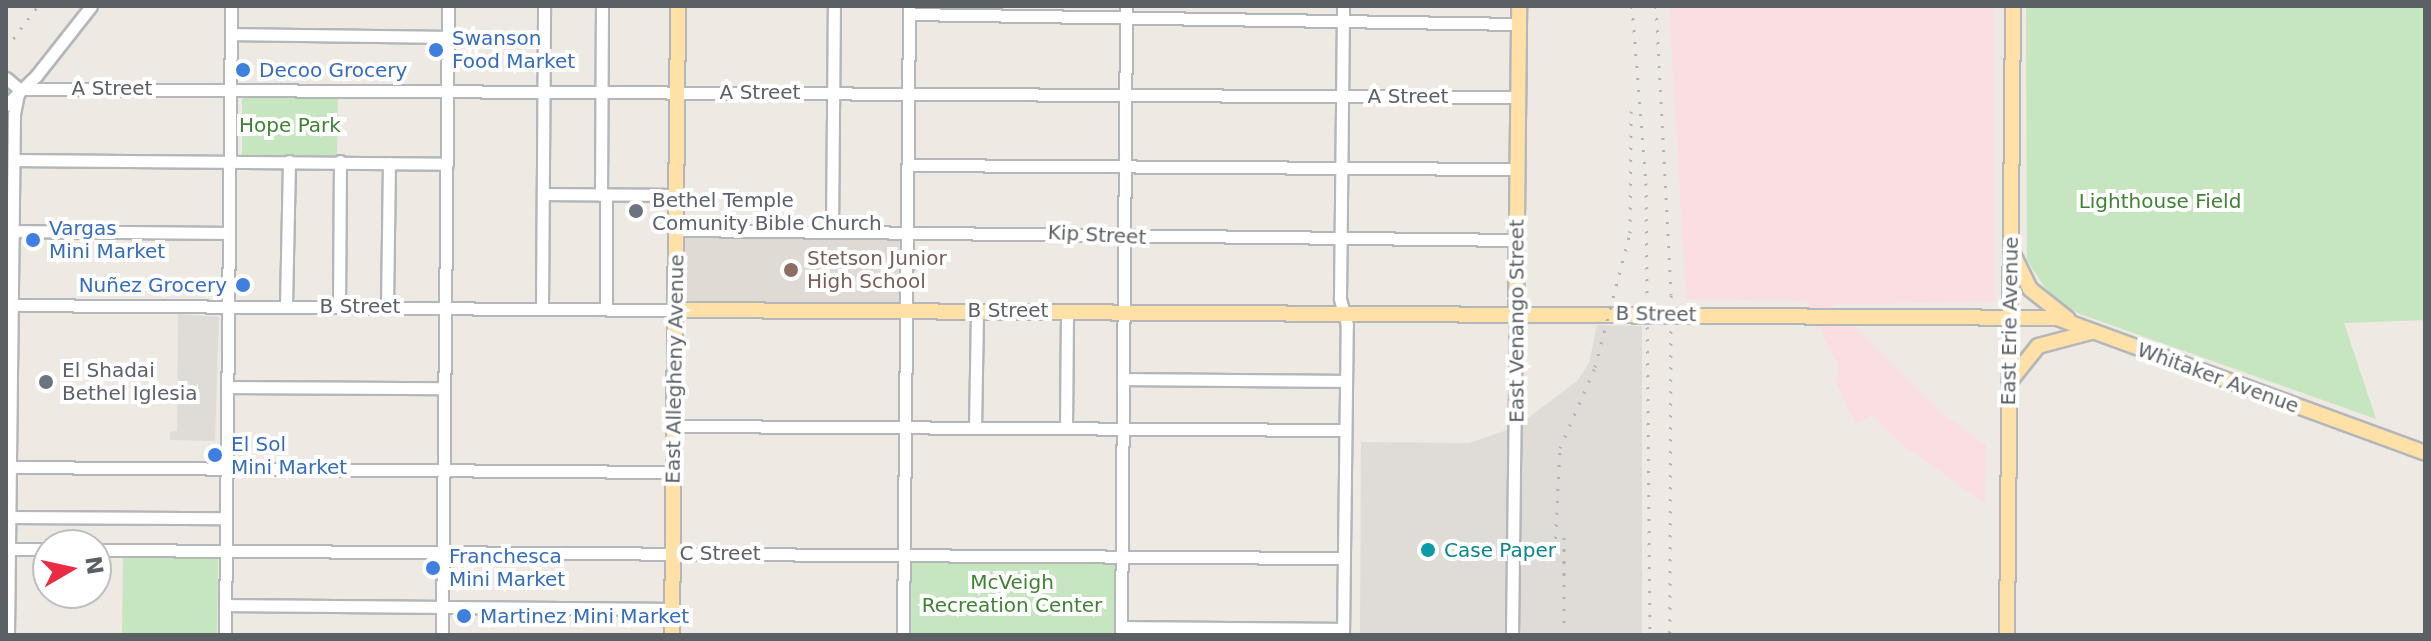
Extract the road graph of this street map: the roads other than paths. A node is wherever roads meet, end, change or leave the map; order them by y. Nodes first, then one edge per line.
1 (91, 6) edge
2 (231, 6) edge
3 (448, 6) edge
4 (544, 6) edge
5 (602, 6) edge
6 (678, 6) edge
7 (834, 6) edge
8 (1343, 6) edge
9 (1519, 6) edge
10 (2013, 6) edge
11 (909, 10) edge
12 (1126, 12) edge
13 (1343, 23) junction
14 (1519, 24) junction
15 (231, 34) junction
16 (447, 37) junction
17 (6, 78) edge
18 (232, 88) junction
19 (19, 89) junction
20 (447, 90) junction
21 (544, 91) junction
22 (601, 91) junction
23 (678, 92) junction
24 (908, 92) junction
25 (833, 93) junction
26 (1125, 94) junction
27 (1342, 96) junction
28 (1519, 97) junction
29 (6, 105) edge
30 (14, 160) junction
31 (231, 161) junction
32 (289, 161) junction
33 (340, 161) junction
34 (389, 163) junction
35 (447, 164) junction
36 (908, 165) junction
37 (1124, 167) junction
38 (1341, 169) junction
39 (1518, 169) junction
40 (543, 194) junction
41 (604, 195) junction
42 (677, 195) junction
43 (832, 229) junction
44 (677, 230) junction
45 (12, 231) junction
46 (907, 231) junction
47 (229, 233) junction
48 (1124, 235) junction
49 (1341, 239) junction
50 (2010, 239) junction
51 (1517, 240) junction
52 (9, 248) edge
53 (8, 305) edge
54 (286, 305) junction
55 (228, 306) junction
56 (339, 306) junction
57 (387, 306) junction
58 (445, 307) junction
59 (542, 307) junction
60 (606, 307) junction
61 (676, 310) junction
62 (906, 310) junction
63 (977, 310) junction
64 (1067, 310) junction
65 (1123, 312) junction
66 (1343, 313) junction
67 (1516, 313) junction
68 (2010, 317) junction
69 (2075, 324) junction
70 (2095, 331) junction
71 (1123, 379) junction
72 (1346, 381) junction
73 (8, 386) edge
74 (227, 387) junction
75 (443, 388) junction
76 (2009, 396) junction
77 (674, 426) junction
78 (905, 428) junction
79 (975, 428) junction
80 (1066, 428) junction
81 (1122, 430) junction
82 (1345, 430) junction
83 (2425, 453) edge
84 (8, 467) edge
85 (226, 469) junction
86 (443, 469) junction
87 (674, 472) junction
88 (10, 517) junction
89 (226, 518) junction
90 (8, 549) edge
91 (32, 549) edge
92 (112, 550) edge
93 (443, 550) junction
94 (226, 551) junction
95 (673, 553) junction
96 (904, 554) junction
97 (1121, 556) junction
98 (1344, 558) junction
99 (226, 605) junction
100 (442, 607) junction
101 (672, 609) junction
102 (1121, 631) edge
103 (1343, 632) edge
104 (8, 635) edge
105 (225, 635) edge
106 (442, 635) edge
107 (672, 635) edge
108 (903, 635) edge
109 (1512, 635) edge
110 (2007, 635) edge

1 - 19 street
2 - 15 street
3 - 16 street
4 - 21 street
5 - 22 street
6 - 23 main road, East Allegheny Avenue
7 - 25 street
8 - 13 street
9 - 14 main road, East Venango Street
10 - 50 main road, East Erie Avenue
11 - 12 street
11 - 24 street
12 - 13 street
12 - 26 street
13 - 14 street
13 - 27 street
14 - 28 main road, East Venango Street
15 - 16 street
15 - 18 street
16 - 20 street
17 - 19 street
18 - 19 street, A Street
18 - 20 street, A Street
18 - 31 street
19 - 29 street
19 - 30 street
20 - 21 street, A Street
20 - 35 street
21 - 22 street, A Street
21 - 40 street
22 - 23 street, A Street
22 - 41 street
23 - 25 street, A Street
23 - 42 main road, East Allegheny Avenue
24 - 25 street, A Street
24 - 26 street, A Street
24 - 36 street
25 - 43 street
26 - 27 street, A Street
26 - 37 street
27 - 28 street, A Street
27 - 38 street
28 - 39 main road, East Venango Street
30 - 31 street
30 - 45 street
31 - 32 street
31 - 47 street
32 - 33 street
32 - 54 street
33 - 34 street
33 - 56 street
34 - 35 street
34 - 57 street
35 - 58 street
36 - 37 street
36 - 46 street
37 - 38 street
37 - 48 street
38 - 39 street
38 - 49 street
39 - 51 main road, East Venango Street
40 - 41 street
40 - 59 street
41 - 42 street
41 - 60 street
42 - 44 main road, East Allegheny Avenue
43 - 44 street, Kip Street
43 - 46 street, Kip Street
44 - 61 main road, East Allegheny Avenue
45 - 47 street
45 - 52 street
46 - 48 street, Kip Street
46 - 62 street
47 - 55 street
48 - 49 street, Kip Street
48 - 65 street
49 - 51 street, Kip Street
49 - 66 street
50 - 68 main road, East Erie Avenue
50 - 69 main road
51 - 67 main road, East Venango Street
52 - 53 street
53 - 55 street, B Street
53 - 73 street
54 - 55 street, B Street
54 - 56 street, B Street
55 - 74 street
56 - 57 street, B Street
57 - 58 street, B Street
58 - 59 street, B Street
58 - 75 street
59 - 60 street, B Street
60 - 61 street, B Street
61 - 62 main road, B Street
61 - 77 main road, East Allegheny Avenue
62 - 63 main road, B Street
62 - 78 street
63 - 64 main road, B Street
63 - 79 street
64 - 65 main road, B Street
64 - 80 street
65 - 66 main road, B Street
65 - 71 street
66 - 67 main road, B Street
66 - 72 street
67 - 68 main road, B Street
67 - 109 street, East Venango Street
68 - 69 main road, Whitaker Avenue
68 - 76 main road, East Erie Avenue
69 - 70 main road, Whitaker Avenue
70 - 76 main road
70 - 83 main road, Whitaker Avenue
71 - 72 street
71 - 81 street
72 - 82 street
73 - 84 street
74 - 75 street
74 - 85 street
75 - 86 street
76 - 110 main road, East Erie Avenue
77 - 78 street
77 - 87 main road, East Allegheny Avenue
78 - 79 street
78 - 96 street
79 - 80 street
80 - 81 street
81 - 82 street
81 - 97 street
82 - 98 street
84 - 85 street
84 - 88 street
85 - 86 street
85 - 89 street
86 - 87 street
86 - 93 street
87 - 95 main road, East Allegheny Avenue
88 - 89 street
88 - 90 street
89 - 94 street
90 - 91 street
90 - 104 street
92 - 94 street, C Street
93 - 94 street, C Street
93 - 95 street, C Street
93 - 100 street
94 - 99 street
95 - 96 street, C Street
95 - 101 main road, East Allegheny Avenue
96 - 97 street, C Street
96 - 108 street
97 - 98 street, C Street
97 - 102 street
98 - 103 street
99 - 100 street
99 - 105 street
100 - 101 street
100 - 106 street
101 - 107 main road, East Allegheny Avenue
102 - 103 street

